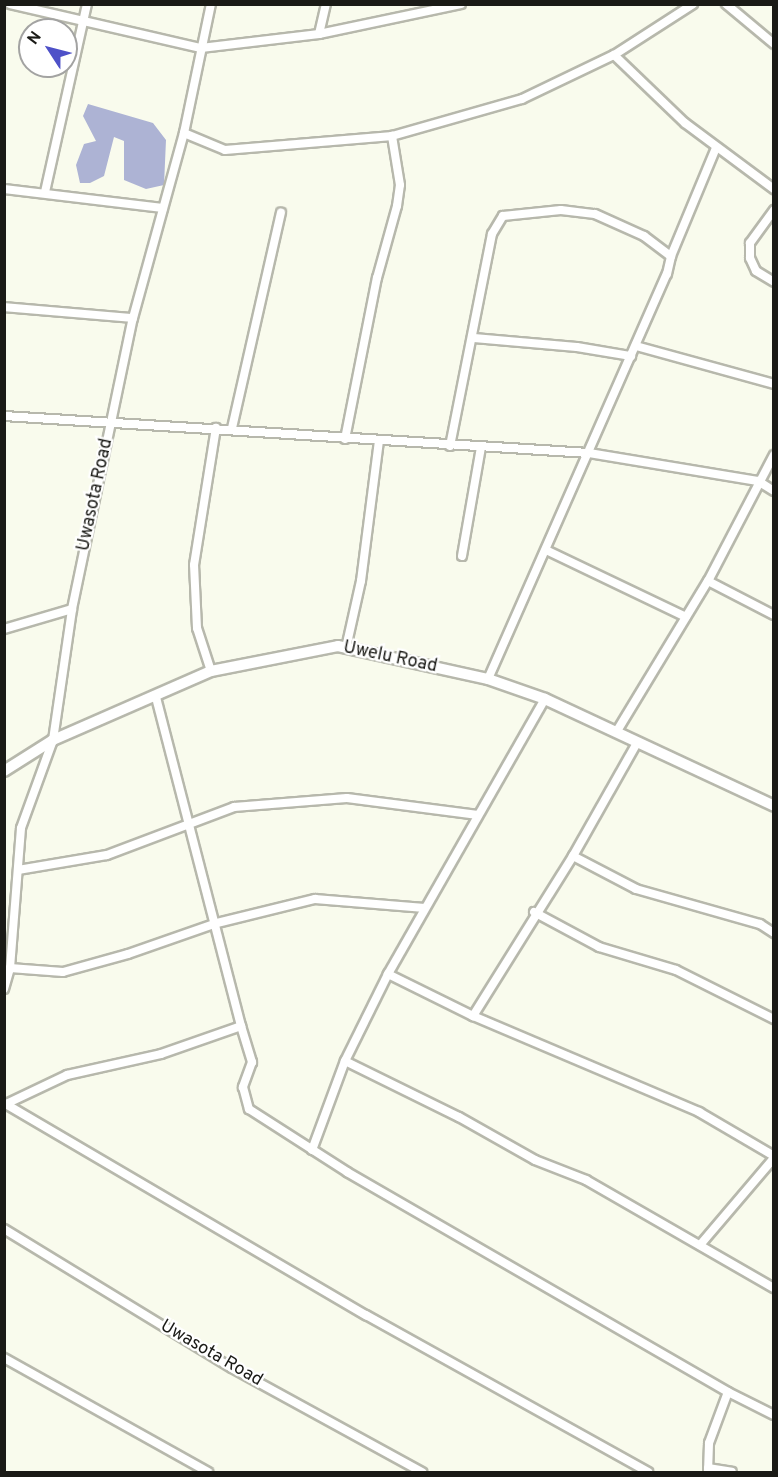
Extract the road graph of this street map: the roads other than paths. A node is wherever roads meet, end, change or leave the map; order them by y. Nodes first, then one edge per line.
1 (10, 4) edge
2 (87, 4) edge
3 (211, 4) edge
4 (326, 4) edge
5 (461, 4) edge
6 (693, 4) edge
7 (726, 4) edge
8 (83, 22) junction
9 (319, 34) junction
10 (774, 44) edge
11 (201, 48) junction
12 (614, 56) junction
13 (184, 134) junction
14 (392, 136) junction
15 (716, 148) junction
16 (4, 189) edge
17 (774, 189) edge
18 (45, 192) junction
19 (163, 208) junction
20 (774, 210) edge
21 (281, 213) dead end
22 (670, 256) junction
23 (774, 282) edge
24 (4, 306) edge
25 (133, 318) junction
26 (474, 338) junction
27 (636, 346) junction
28 (631, 356) junction
29 (774, 384) edge
30 (4, 416) edge
31 (111, 424) junction
32 (216, 428) junction
33 (232, 428) junction
34 (345, 439) junction
35 (379, 441) junction
36 (450, 446) junction
37 (480, 447) junction
38 (589, 453) junction
39 (774, 455) edge
40 (758, 482) junction
41 (774, 491) edge
42 (546, 550) junction
43 (462, 556) dead end
44 (708, 581) junction
45 (72, 609) junction
46 (774, 615) edge
47 (686, 617) junction
48 (4, 629) edge
49 (346, 648) junction
50 (211, 671) junction
51 (488, 679) junction
52 (156, 698) junction
53 (545, 699) junction
54 (617, 731) junction
55 (53, 740) junction
56 (637, 743) junction
57 (4, 771) edge
58 (774, 806) edge
59 (478, 815) junction
60 (188, 826) junction
61 (573, 856) junction
62 (18, 870) junction
63 (425, 908) junction
64 (15, 911) junction
65 (534, 912) junction
66 (4, 917) edge
67 (217, 923) junction
68 (774, 933) edge
69 (10, 968) junction
70 (388, 974) junction
71 (4, 989) edge
72 (474, 1016) junction
73 (774, 1018) edge
74 (242, 1026) junction
75 (345, 1061) junction
76 (5, 1103) edge
77 (312, 1150) junction
78 (774, 1157) edge
79 (4, 1229) edge
80 (700, 1245) junction
81 (774, 1288) edge
82 (4, 1358) edge
83 (728, 1392) junction
84 (774, 1415) edge
85 (708, 1470) edge
86 (208, 1473) edge
87 (422, 1473) edge
88 (648, 1473) edge
89 (732, 1473) edge

1 - 8 street
2 - 8 street
3 - 11 street, Uwasota Road
4 - 9 street
5 - 9 street
6 - 12 street
7 - 10 street
8 - 11 street
8 - 18 street
9 - 11 street
11 - 13 street, Uwasota Road
12 - 14 street
12 - 15 street
13 - 14 street
13 - 19 street, Uwasota Road
14 - 34 street
15 - 17 street
15 - 22 street
16 - 18 street
18 - 19 street
19 - 25 street, Uwasota Road
20 - 23 street
21 - 33 street
22 - 26 street
22 - 27 street
24 - 25 street
25 - 31 street, Uwasota Road
26 - 28 street
26 - 36 street
27 - 28 street
27 - 29 street
28 - 38 street
30 - 31 street
31 - 32 street
31 - 45 street, Uwasota Road
32 - 33 street
32 - 50 street
33 - 34 street
34 - 35 street
35 - 36 street
35 - 49 street
36 - 37 street
37 - 38 street
37 - 43 street
38 - 40 street
38 - 42 street
39 - 40 street
40 - 41 street
40 - 44 street
42 - 47 street
42 - 51 street
44 - 46 street
44 - 47 street
45 - 48 street
45 - 55 street, Uwasota Road
47 - 54 street
49 - 50 street, Uwelu Road
49 - 51 street, Uwelu Road
50 - 52 street, Uwelu Road
51 - 53 street, Uwelu Road
52 - 55 street, Uwelu Road
52 - 60 street
53 - 54 street, Uwelu Road
53 - 59 street
54 - 56 street, Uwelu Road
55 - 57 street, Uwelu Road
55 - 62 street, Uwasota Road
56 - 58 street, Uwelu Road
56 - 61 street
59 - 60 street
59 - 63 street
60 - 62 street
60 - 67 street
61 - 65 street
61 - 68 street
62 - 64 street, Uwasota Road
63 - 67 street
63 - 70 street
64 - 66 street
64 - 69 street, Uwasota Road
65 - 72 street
65 - 73 street
67 - 69 street
67 - 74 street
69 - 71 street, Uwasota Road
70 - 72 street
70 - 75 street
72 - 78 street
74 - 76 street
74 - 77 street
75 - 77 street
75 - 80 street
76 - 88 street
77 - 83 street
78 - 80 street
79 - 87 street, Uwasota Road
80 - 81 street
82 - 86 street
83 - 84 street
83 - 85 street
85 - 89 street

